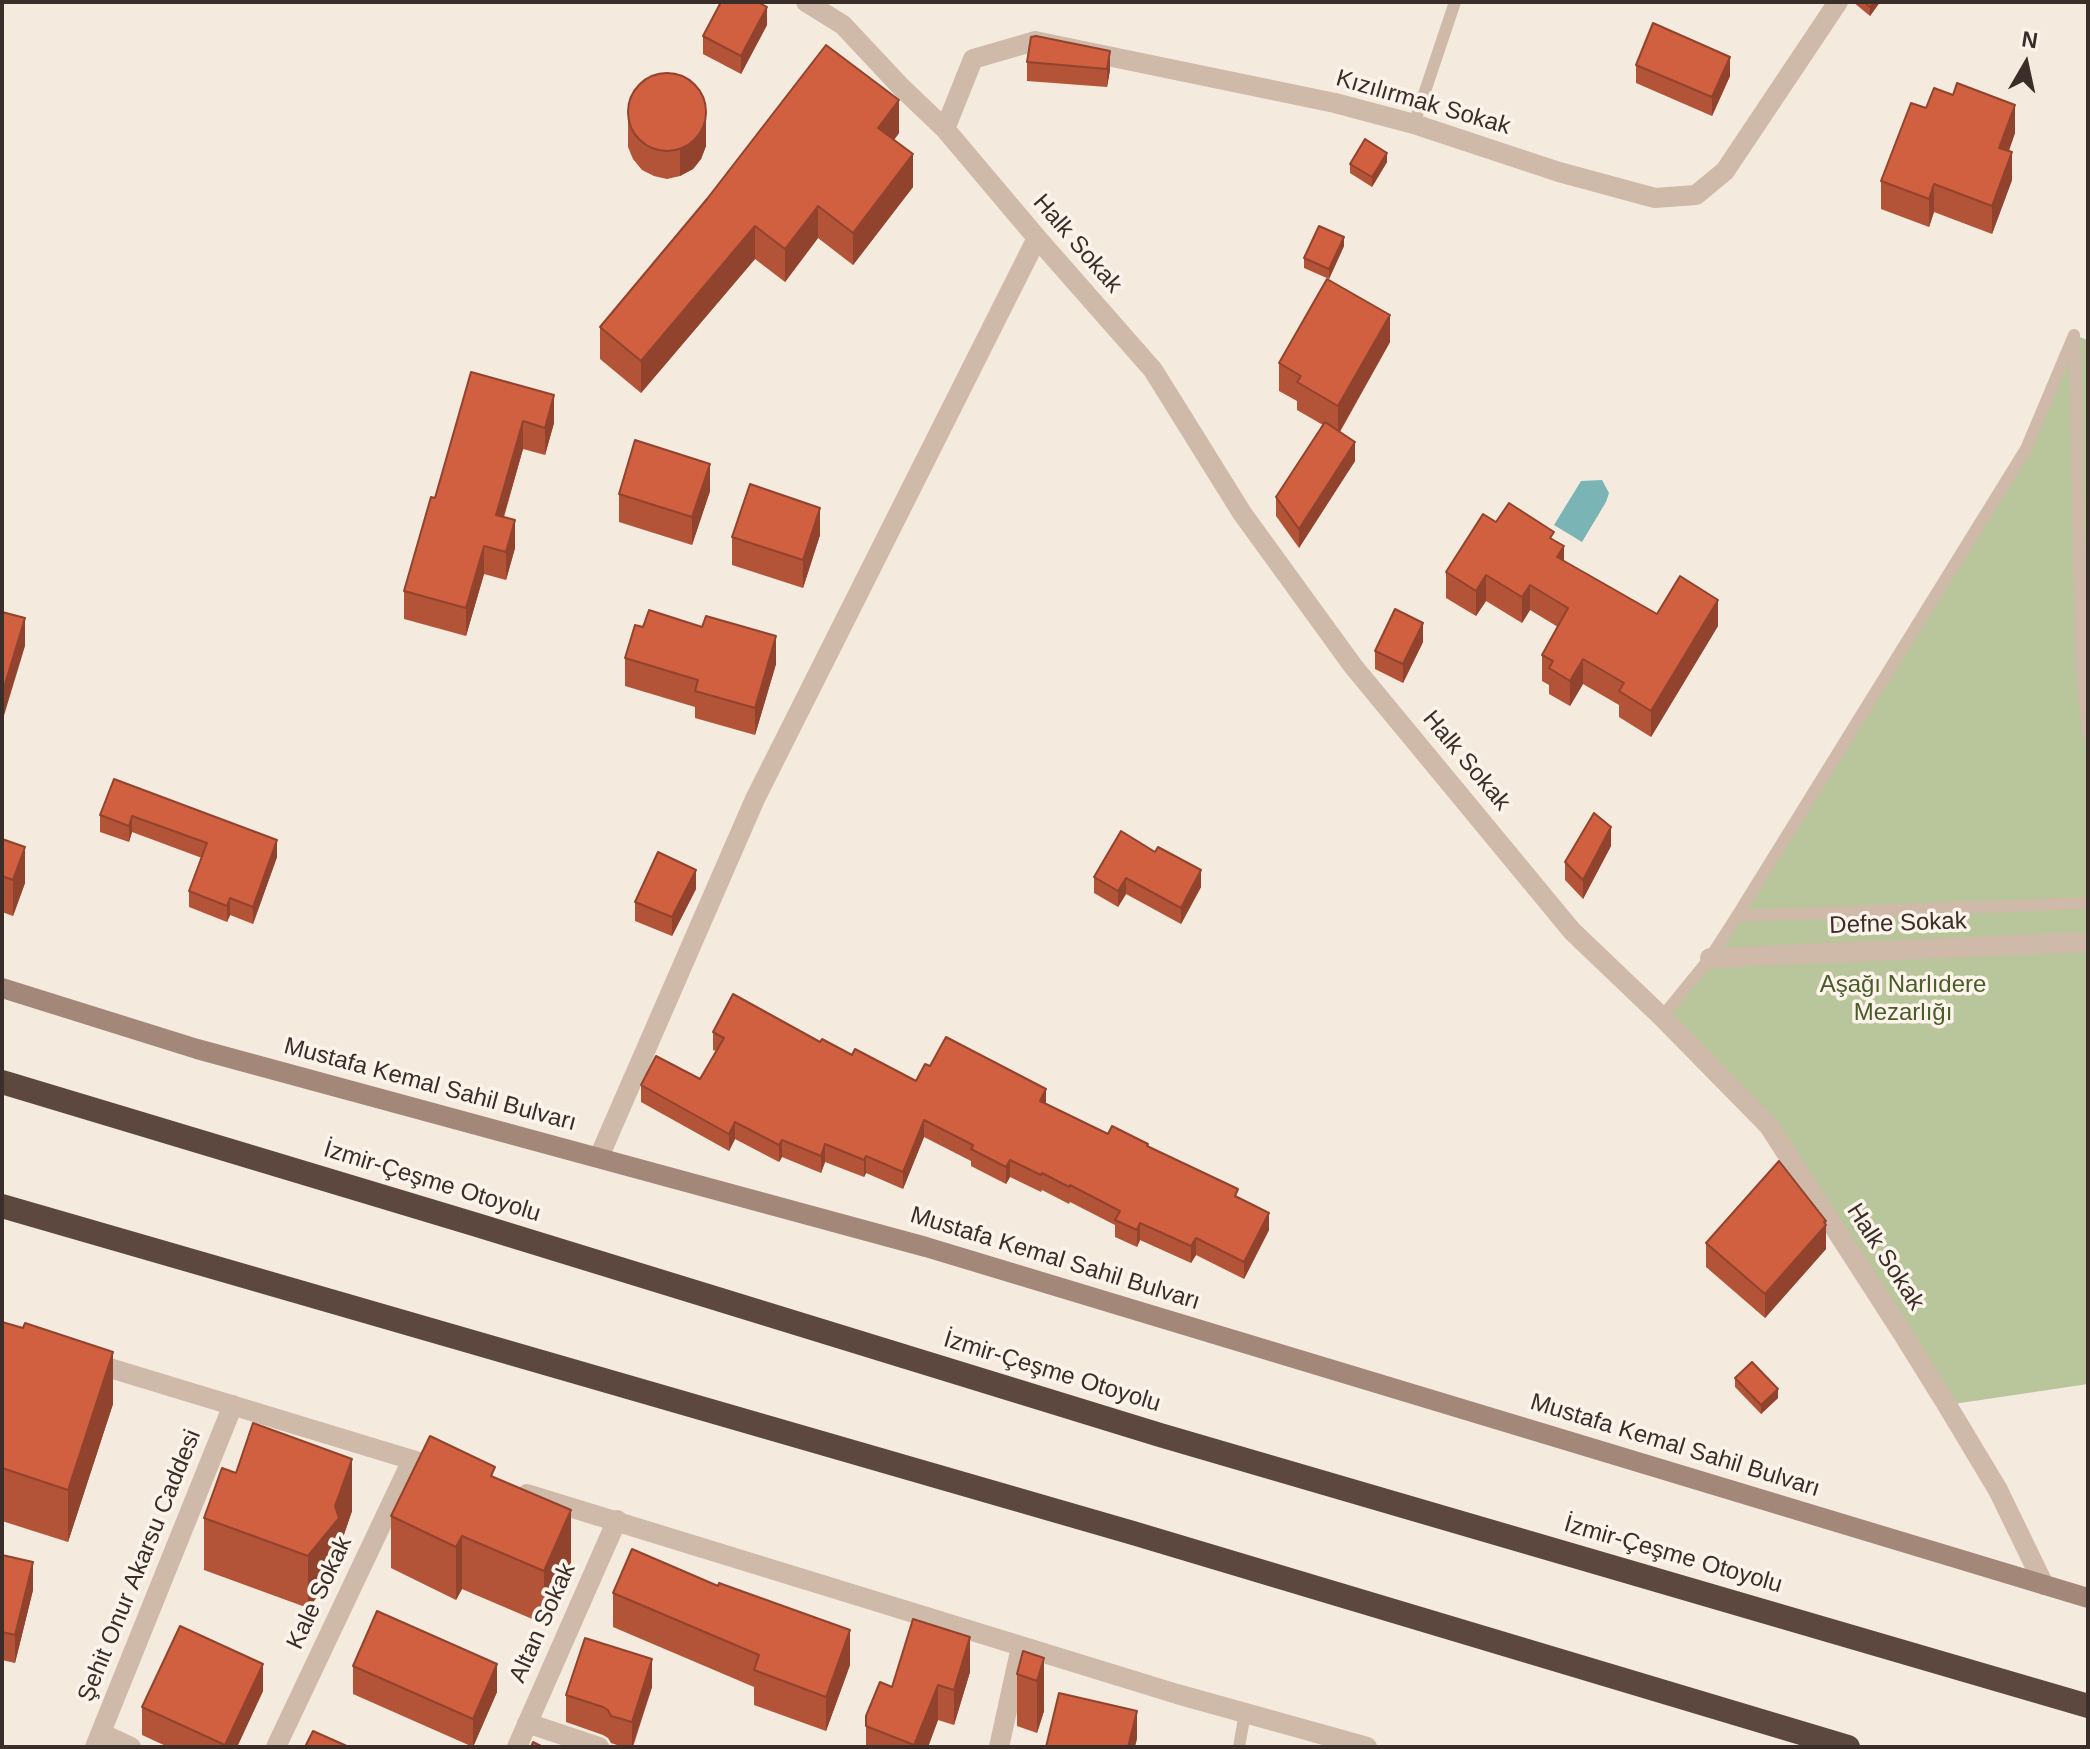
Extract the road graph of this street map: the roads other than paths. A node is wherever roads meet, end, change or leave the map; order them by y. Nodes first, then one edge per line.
1 (806, 2) edge
2 (835, 2) edge
3 (1455, 2) edge
4 (1838, 2) edge
5 (843, 25) junction
6 (1414, 124) junction
7 (945, 129) junction
8 (1037, 238) junction
9 (2084, 664) edge
10 (2088, 734) edge
11 (2088, 903) edge
12 (1737, 916) junction
13 (2088, 942) edge
14 (1710, 958) junction
15 (2, 988) edge
16 (1662, 1017) junction
17 (2, 1082) edge
18 (599, 1157) junction
19 (2, 1206) edge
20 (74, 1358) edge
21 (233, 1405) junction
22 (412, 1460) junction
23 (456, 1473) edge
24 (514, 1490) edge
25 (617, 1520) junction
26 (2044, 1585) junction
27 (2088, 1598) edge
28 (1021, 1647) junction
29 (2088, 1706) edge
30 (1245, 1713) junction
31 (527, 1723) junction
32 (98, 1740) edge
33 (131, 1747) edge
34 (276, 1747) edge
35 (517, 1747) edge
36 (599, 1747) edge
37 (999, 1747) edge
38 (1239, 1747) edge
39 (1367, 1747) edge
40 (1848, 1747) edge

1 - 5 street, Halk Sokak
2 - 5 street
3 - 6 lane
4 - 6 street, Kızılırmak Sokak
5 - 7 street, Halk Sokak
6 - 7 street, Kızılırmak Sokak
7 - 8 street, Halk Sokak
8 - 16 street, Halk Sokak
8 - 18 street
9 - 10 lane
9 - 12 lane
11 - 12 lane
12 - 14 lane
13 - 14 street, Defne Sokak
14 - 16 lane
15 - 18 main road, Mustafa Kemal Sahil Bulvarı
16 - 26 street, Halk Sokak
17 - 29 highway, İzmir-Çeşme Otoyolu
18 - 26 main road, Mustafa Kemal Sahil Bulvarı
19 - 40 highway
20 - 21 street
21 - 22 street
21 - 32 street, Şehit Onur Akarsu Caddesi
22 - 23 street
22 - 34 street, Kale Sokak
24 - 25 street
25 - 28 street
25 - 31 street, Altan Sokak
26 - 27 main road, Mustafa Kemal Sahil Bulvarı
28 - 30 street
28 - 37 street
30 - 38 lane
30 - 39 street
31 - 35 street, Altan Sokak
31 - 36 street
32 - 33 street

